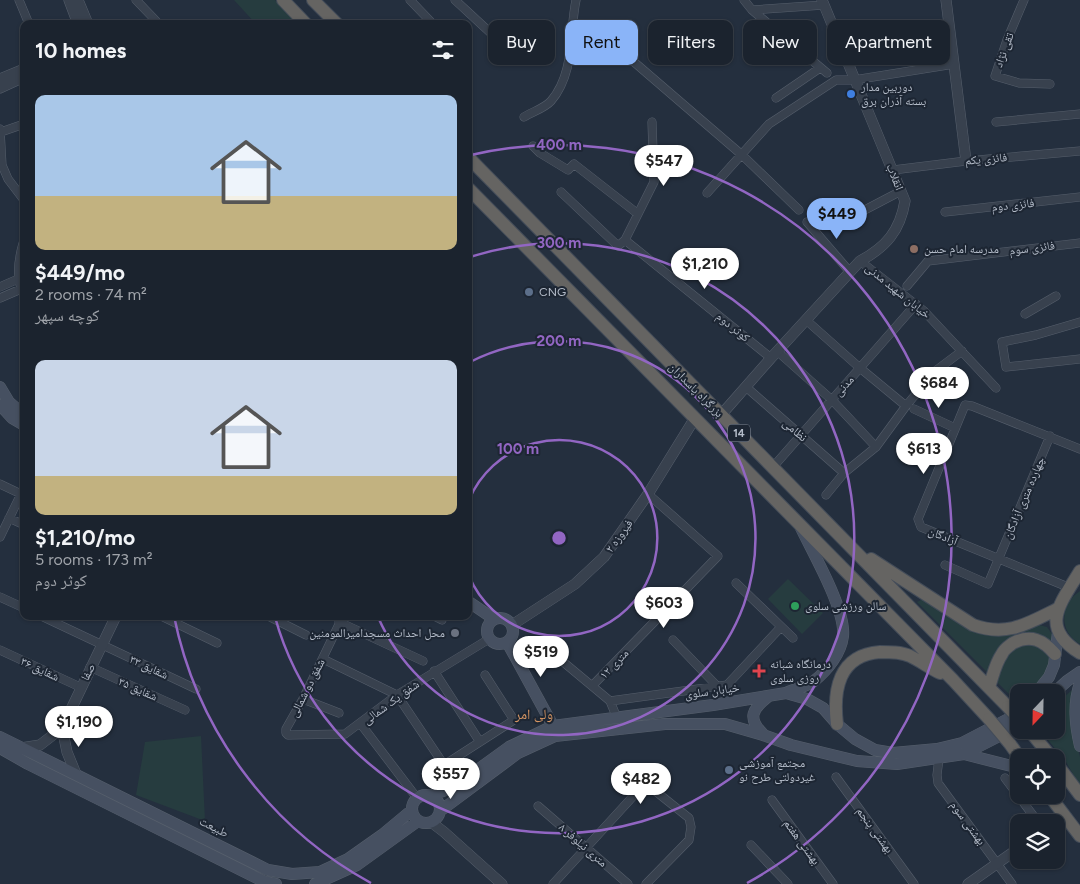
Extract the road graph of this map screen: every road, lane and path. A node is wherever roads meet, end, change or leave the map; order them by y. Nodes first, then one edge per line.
1 (19, 0) edge
2 (69, 0) edge
3 (78, 0) edge
4 (136, 0) edge
5 (283, 0) edge
6 (313, 0) edge
7 (410, 0) edge
8 (576, 0) edge
9 (744, 0) edge
10 (946, 0) edge
11 (1024, 0) edge
12 (458, 1) edge
13 (823, 3) edge
14 (752, 10) junction
15 (27, 20) edge
16 (76, 20) edge
17 (86, 20) edge
18 (155, 20) edge
19 (302, 20) edge
20 (332, 20) edge
21 (429, 20) edge
22 (830, 20) edge
23 (488, 30) edge
24 (954, 64) junction
25 (637, 65) edge
26 (848, 65) edge
27 (820, 68) junction
28 (20, 71) edge
29 (827, 73) dead end
30 (0, 79) edge
31 (20, 79) edge
32 (854, 80) junction
33 (1050, 84) dead end
34 (0, 88) edge
35 (776, 98) dead end
36 (1080, 114) edge
37 (524, 116) dead end
38 (652, 122) dead end
39 (996, 122) dead end
40 (20, 125) edge
41 (0, 131) edge
42 (533, 146) dead end
43 (1080, 151) edge
44 (742, 155) junction
45 (472, 161) edge
46 (966, 161) junction
47 (893, 170) junction
48 (901, 191) junction
49 (472, 192) edge
50 (561, 192) dead end
51 (707, 193) dead end
52 (20, 195) edge
53 (1080, 198) edge
54 (799, 210) dead end
55 (945, 212) dead end
56 (638, 214) junction
57 (857, 214) dead end
58 (807, 222) dead end
59 (625, 240) junction
60 (1080, 243) edge
61 (20, 261) edge
62 (860, 261) junction
63 (850, 272) junction
64 (18, 279) junction
65 (20, 284) edge
66 (907, 286) dead end
67 (0, 287) edge
68 (20, 291) edge
69 (1056, 296) dead end
70 (0, 298) edge
71 (916, 304) junction
72 (1025, 314) dead end
73 (806, 320) junction
74 (1080, 322) edge
75 (962, 351) junction
76 (774, 354) junction
77 (1080, 358) edge
78 (860, 368) junction
79 (746, 387) junction
80 (0, 388) edge
81 (996, 388) dead end
82 (832, 400) junction
83 (910, 408) junction
84 (2, 411) edge
85 (20, 411) edge
86 (721, 415) junction
87 (695, 418) junction
88 (20, 422) edge
89 (954, 428) junction
90 (801, 435) junction
91 (1050, 436) junction
92 (876, 447) junction
93 (1080, 449) edge
94 (773, 467) junction
95 (844, 473) junction
96 (0, 484) edge
97 (20, 494) edge
98 (648, 494) junction
99 (826, 495) dead end
100 (20, 496) edge
101 (9, 518) junction
102 (20, 523) edge
103 (799, 524) junction
104 (0, 535) edge
105 (851, 546) junction
106 (998, 559) junction
107 (945, 565) dead end
108 (1080, 572) edge
109 (736, 583) dead end
110 (1062, 585) dead end
111 (0, 597) edge
112 (472, 604) edge
113 (20, 606) edge
114 (1057, 609) junction
115 (494, 619) junction
116 (49, 620) edge
117 (114, 620) edge
118 (170, 620) edge
119 (276, 620) edge
120 (341, 620) edge
121 (343, 620) edge
122 (512, 625) junction
123 (781, 628) junction
124 (1058, 632) junction
125 (306, 635) dead end
126 (793, 638) dead end
127 (489, 639) junction
128 (673, 640) dead end
129 (507, 642) junction
130 (217, 643) dead end
131 (101, 645) junction
132 (0, 650) edge
133 (550, 651) dead end
134 (1080, 653) edge
135 (1055, 654) junction
136 (322, 659) junction
137 (423, 661) dead end
138 (90, 667) junction
139 (434, 671) junction
140 (1080, 672) edge
141 (485, 675) dead end
142 (953, 680) junction
143 (1080, 683) edge
144 (1043, 684) edge
145 (1064, 684) edge
146 (592, 686) junction
147 (717, 686) junction
148 (80, 687) junction
149 (990, 687) junction
150 (196, 689) dead end
151 (786, 693) junction
152 (397, 695) junction
153 (769, 696) junction
154 (303, 699) junction
155 (610, 701) junction
156 (1010, 705) edge
157 (185, 710) dead end
158 (339, 713) dead end
159 (617, 718) junction
160 (1010, 718) edge
161 (360, 723) junction
162 (837, 724) junction
163 (62, 728) junction
164 (554, 731) junction
165 (1010, 731) edge
166 (286, 733) joint
167 (763, 735) junction
168 (0, 737) edge
169 (1037, 739) edge
170 (480, 742) junction
171 (1080, 746) edge
172 (0, 748) edge
173 (20, 748) junction
174 (1014, 749) edge
175 (1045, 749) edge
176 (964, 754) junction
177 (939, 758) junction
178 (1010, 766) edge
179 (76, 774) junction
180 (1065, 775) edge
181 (836, 777) dead end
182 (1005, 778) dead end
183 (430, 796) junction
184 (1080, 796) edge
185 (417, 798) junction
186 (772, 800) dead end
187 (1056, 804) edge
188 (538, 806) dead end
189 (412, 810) junction
190 (440, 811) junction
191 (1032, 814) edge
192 (418, 821) junction
193 (431, 822) junction
194 (1080, 836) edge
195 (751, 845) dead end
196 (586, 848) junction
197 (1010, 855) edge
198 (998, 864) junction
199 (982, 875) junction
200 (276, 884) edge
201 (315, 884) edge
202 (502, 884) edge
203 (553, 884) edge
204 (628, 884) edge
205 (646, 884) edge
206 (788, 884) edge
207 (833, 884) edge
208 (914, 884) edge
209 (968, 884) edge
210 (974, 884) edge
211 (1012, 884) edge

1 - 15 street
2 - 16 street
3 - 17 street
4 - 18 street
5 - 19 highway
6 - 20 highway
7 - 21 street
8 - 37 street
9 - 14 street
10 - 24 street
11 - 33 street, تقی نژاد
12 - 23 street
13 - 14 street
13 - 22 street, انقلاب
14 - 27 street
24 - 32 street
24 - 46 street
25 - 44 street
26 - 32 street, انقلاب
27 - 29 street
27 - 35 street
28 - 30 street
31 - 34 street
32 - 44 street
32 - 47 street, انقلاب
36 - 39 street
38 - 56 street
40 - 41 street
41 - 52 street
42 - 56 street
43 - 46 street, فائزی یکم
44 - 51 street
44 - 54 street
45 - 86 highway, بزرگراه پاسداران / 14
46 - 47 street, فائزی یکم
47 - 48 street, انقلاب
48 - 57 street
48 - 62 street, انقلاب
49 - 87 highway, بزرگراه پاسداران / 14
50 - 59 street
53 - 55 street, فائزی دوم
56 - 59 street
58 - 63 street
59 - 76 street, کوثر دوم
60 - 66 street, فائزی سوم
61 - 64 street
62 - 63 street, انقلاب
62 - 71 street, خیابان شهید مدنی
63 - 73 street, انقلاب
64 - 65 street
64 - 67 street
68 - 70 street
69 - 72 street
71 - 75 street, خیابان شهید مدنی
71 - 78 street, مدنی
73 - 76 street, انقلاب
73 - 78 street
74 - 77 street
75 - 81 street, خیابان شهید مدنی
75 - 83 street
76 - 79 street, انقلاب
76 - 82 street, کوثر دوم
78 - 82 street, مدنی
78 - 83 street
79 - 86 street, انقلاب
79 - 90 street, نظامی
80 - 85 main road
82 - 90 street, مدنی
82 - 92 street, کوثر دوم
83 - 89 street
83 - 92 street
84 - 88 main road
86 - 94 highway, بزرگراه پاسداران / 14
87 - 98 street, فیروزه ٢
87 - 103 highway, بزرگراه پاسداران / 14
89 - 91 street, آزادگان
89 - 106 street, آزادگان
90 - 94 street, مدنی
90 - 95 street, نظامی
91 - 93 street, آزادگان
91 - 106 street, چهارده متری آزادگان
92 - 95 street
94 - 105 highway, بزرگراه پاسداران / 14
95 - 99 street
96 - 97 street
98 - 122 street, فیروزه ٢
98 - 146 street, ۱۲ متری
100 - 101 street
101 - 102 street
101 - 104 street
103 - 142 highway, بزرگراه پاسداران / 14
103 - 151 main road
105 - 114 highway
105 - 149 highway, بزرگراه پاسداران / 14
106 - 107 street, چهارده متری آزادگان
106 - 110 street, آزادگان
108 - 114 highway
109 - 123 street
111 - 113 street
112 - 115 main road
114 - 124 highway
115 - 122 main road
115 - 127 main road
116 - 131 street, شقایق ۳۳
117 - 131 street, صفا
118 - 130 street
119 - 125 street
120 - 136 street, شفق دو شمالی
121 - 137 street
122 - 129 main road
123 - 126 street
123 - 147 street
124 - 134 highway
124 - 135 main road
127 - 129 main road
127 - 139 street, شفق یک شمالی
128 - 147 street
129 - 164 main road
131 - 138 street, صفا
131 - 150 street, شقایق ۳۳
132 - 148 street, شقایق ۳۶
133 - 146 street
135 - 144 main road
135 - 149 highway
136 - 152 street
136 - 154 street, شفق دو شمالی
138 - 148 street, صفا
138 - 157 street, شقایق ۳۵
139 - 152 street, شفق یک شمالی
139 - 170 street
140 - 145 main road
141 - 170 street
142 - 162 highway
142 - 174 highway, بزرگراه پاسداران / 14, bridge
143 - 171 main road
146 - 155 street
147 - 155 street
148 - 163 street, صفا
149 - 156 highway, بزرگراه پاسداران / 14
151 - 153 main road, خیابان سلوی
151 - 162 main road, خیابان سلوی
152 - 161 street, شفق یک شمالی
152 - 170 street
153 - 159 main road, خیابان سلوی
153 - 167 main road
154 - 158 street
154 - 166 street, شفق دو شمالی
155 - 159 street
159 - 164 main road, خیابان سلوی
160 - 162 main road, خیابان سلوی
161 - 166 street, شفق یک شمالی
161 - 185 street
163 - 173 street
163 - 179 street
164 - 167 main road, خیابان سلوی
164 - 183 main road, خیابان سلوی
164 - 190 main road, خیابان سلوی
165 - 176 main road, خیابان سلوی
167 - 177 main road, خیابان سلوی
168 - 173 main road, طبیعت
169 - 175 highway
172 - 200 main road, طبیعت
173 - 179 main road, طبیعت
176 - 177 main road, خیابان سلوی
176 - 178 main road
177 - 198 street, بهشتی سوم
179 - 189 main road, طبیعت
180 - 184 highway
181 - 208 street, بهشتی پنجم
182 - 191 street
183 - 185 main road
183 - 190 main road
185 - 189 main road
186 - 207 street, بهشتی هفتم
187 - 194 highway
188 - 196 street, ۸ متری نیلوفر
189 - 192 main road
190 - 193 main road
192 - 193 main road
192 - 201 main road
193 - 202 street
195 - 206 street
196 - 203 street
196 - 204 street, ۸ متری نیلوفر
196 - 205 street
197 - 198 street
198 - 199 street
198 - 211 street, بهشتی سوم
199 - 209 street
199 - 210 street

